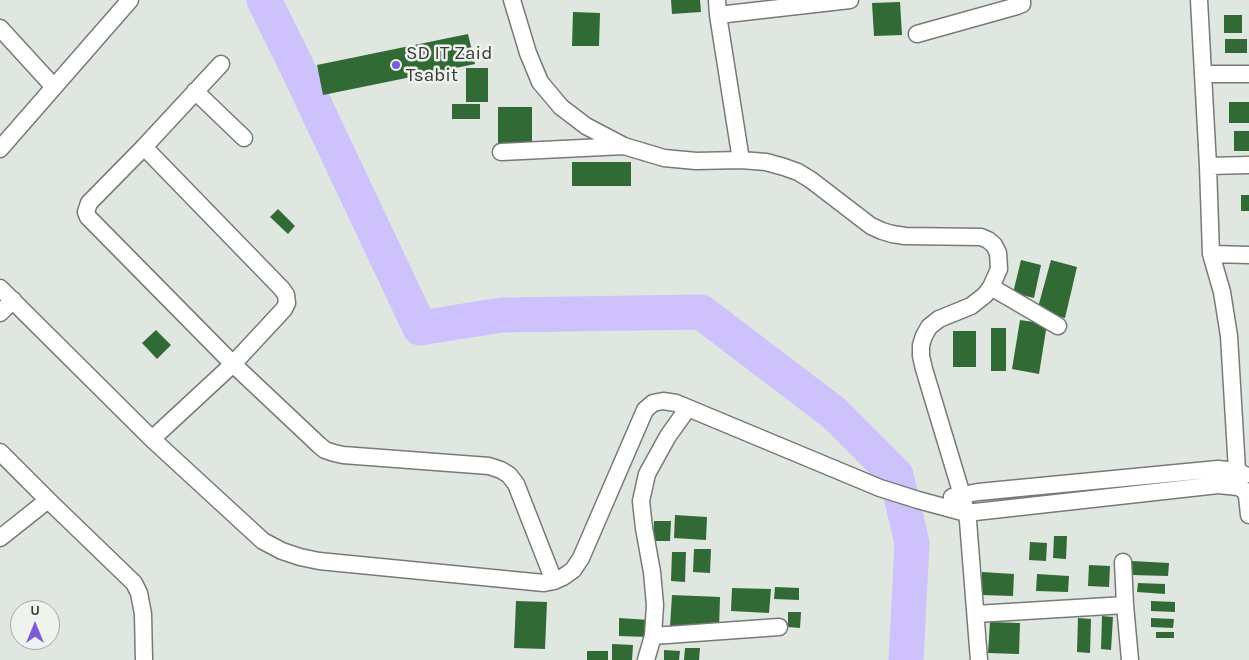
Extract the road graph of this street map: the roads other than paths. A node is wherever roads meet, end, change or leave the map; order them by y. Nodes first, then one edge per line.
1 (130, 0) edge
2 (512, 0) edge
3 (850, 0) edge
4 (1022, 0) edge
5 (1199, 0) edge
6 (718, 8) edge
7 (0, 28) edge
8 (917, 34) dead end
9 (220, 64) dead end
10 (1203, 74) junction
11 (1249, 74) edge
12 (54, 87) junction
13 (195, 91) junction
14 (244, 138) dead end
15 (624, 146) junction
16 (144, 147) junction
17 (0, 149) edge
18 (502, 152) dead end
19 (741, 160) junction
20 (1249, 165) edge
21 (1208, 166) junction
22 (1211, 254) junction
23 (1249, 255) edge
24 (991, 287) junction
25 (0, 288) edge
26 (13, 300) junction
27 (0, 313) edge
28 (1058, 326) dead end
29 (233, 364) junction
30 (688, 408) junction
31 (152, 439) junction
32 (0, 452) edge
33 (1241, 479) edge
34 (962, 495) junction
35 (48, 500) junction
36 (923, 501) junction
37 (966, 513) junction
38 (1249, 515) edge
39 (0, 538) edge
40 (1123, 562) dead end
41 (554, 581) junction
42 (1126, 605) junction
43 (976, 614) junction
44 (779, 627) dead end
45 (653, 636) junction
46 (144, 660) edge
47 (646, 660) edge
48 (979, 660) edge
49 (1130, 660) edge

1 - 12 street
2 - 15 street
3 - 6 street
4 - 8 street
5 - 10 street
6 - 19 street
7 - 12 street
9 - 13 street
10 - 11 street
10 - 21 street
12 - 17 street
13 - 14 street
13 - 16 street
15 - 18 street
15 - 19 street
16 - 29 street
16 - 29 street
19 - 24 street
20 - 21 street
21 - 22 street
22 - 23 street
22 - 33 street
24 - 28 street
24 - 34 street
25 - 26 street
26 - 27 street
26 - 31 street
29 - 31 street
29 - 41 street
30 - 36 street
30 - 41 street
30 - 45 street
31 - 41 street
32 - 35 street
33 - 34 street
33 - 37 street
33 - 38 street
34 - 36 street
34 - 37 street
35 - 39 street
35 - 46 street
36 - 37 street
37 - 43 street
40 - 42 street
42 - 43 street
42 - 49 street
43 - 48 street
44 - 45 street
45 - 47 street

